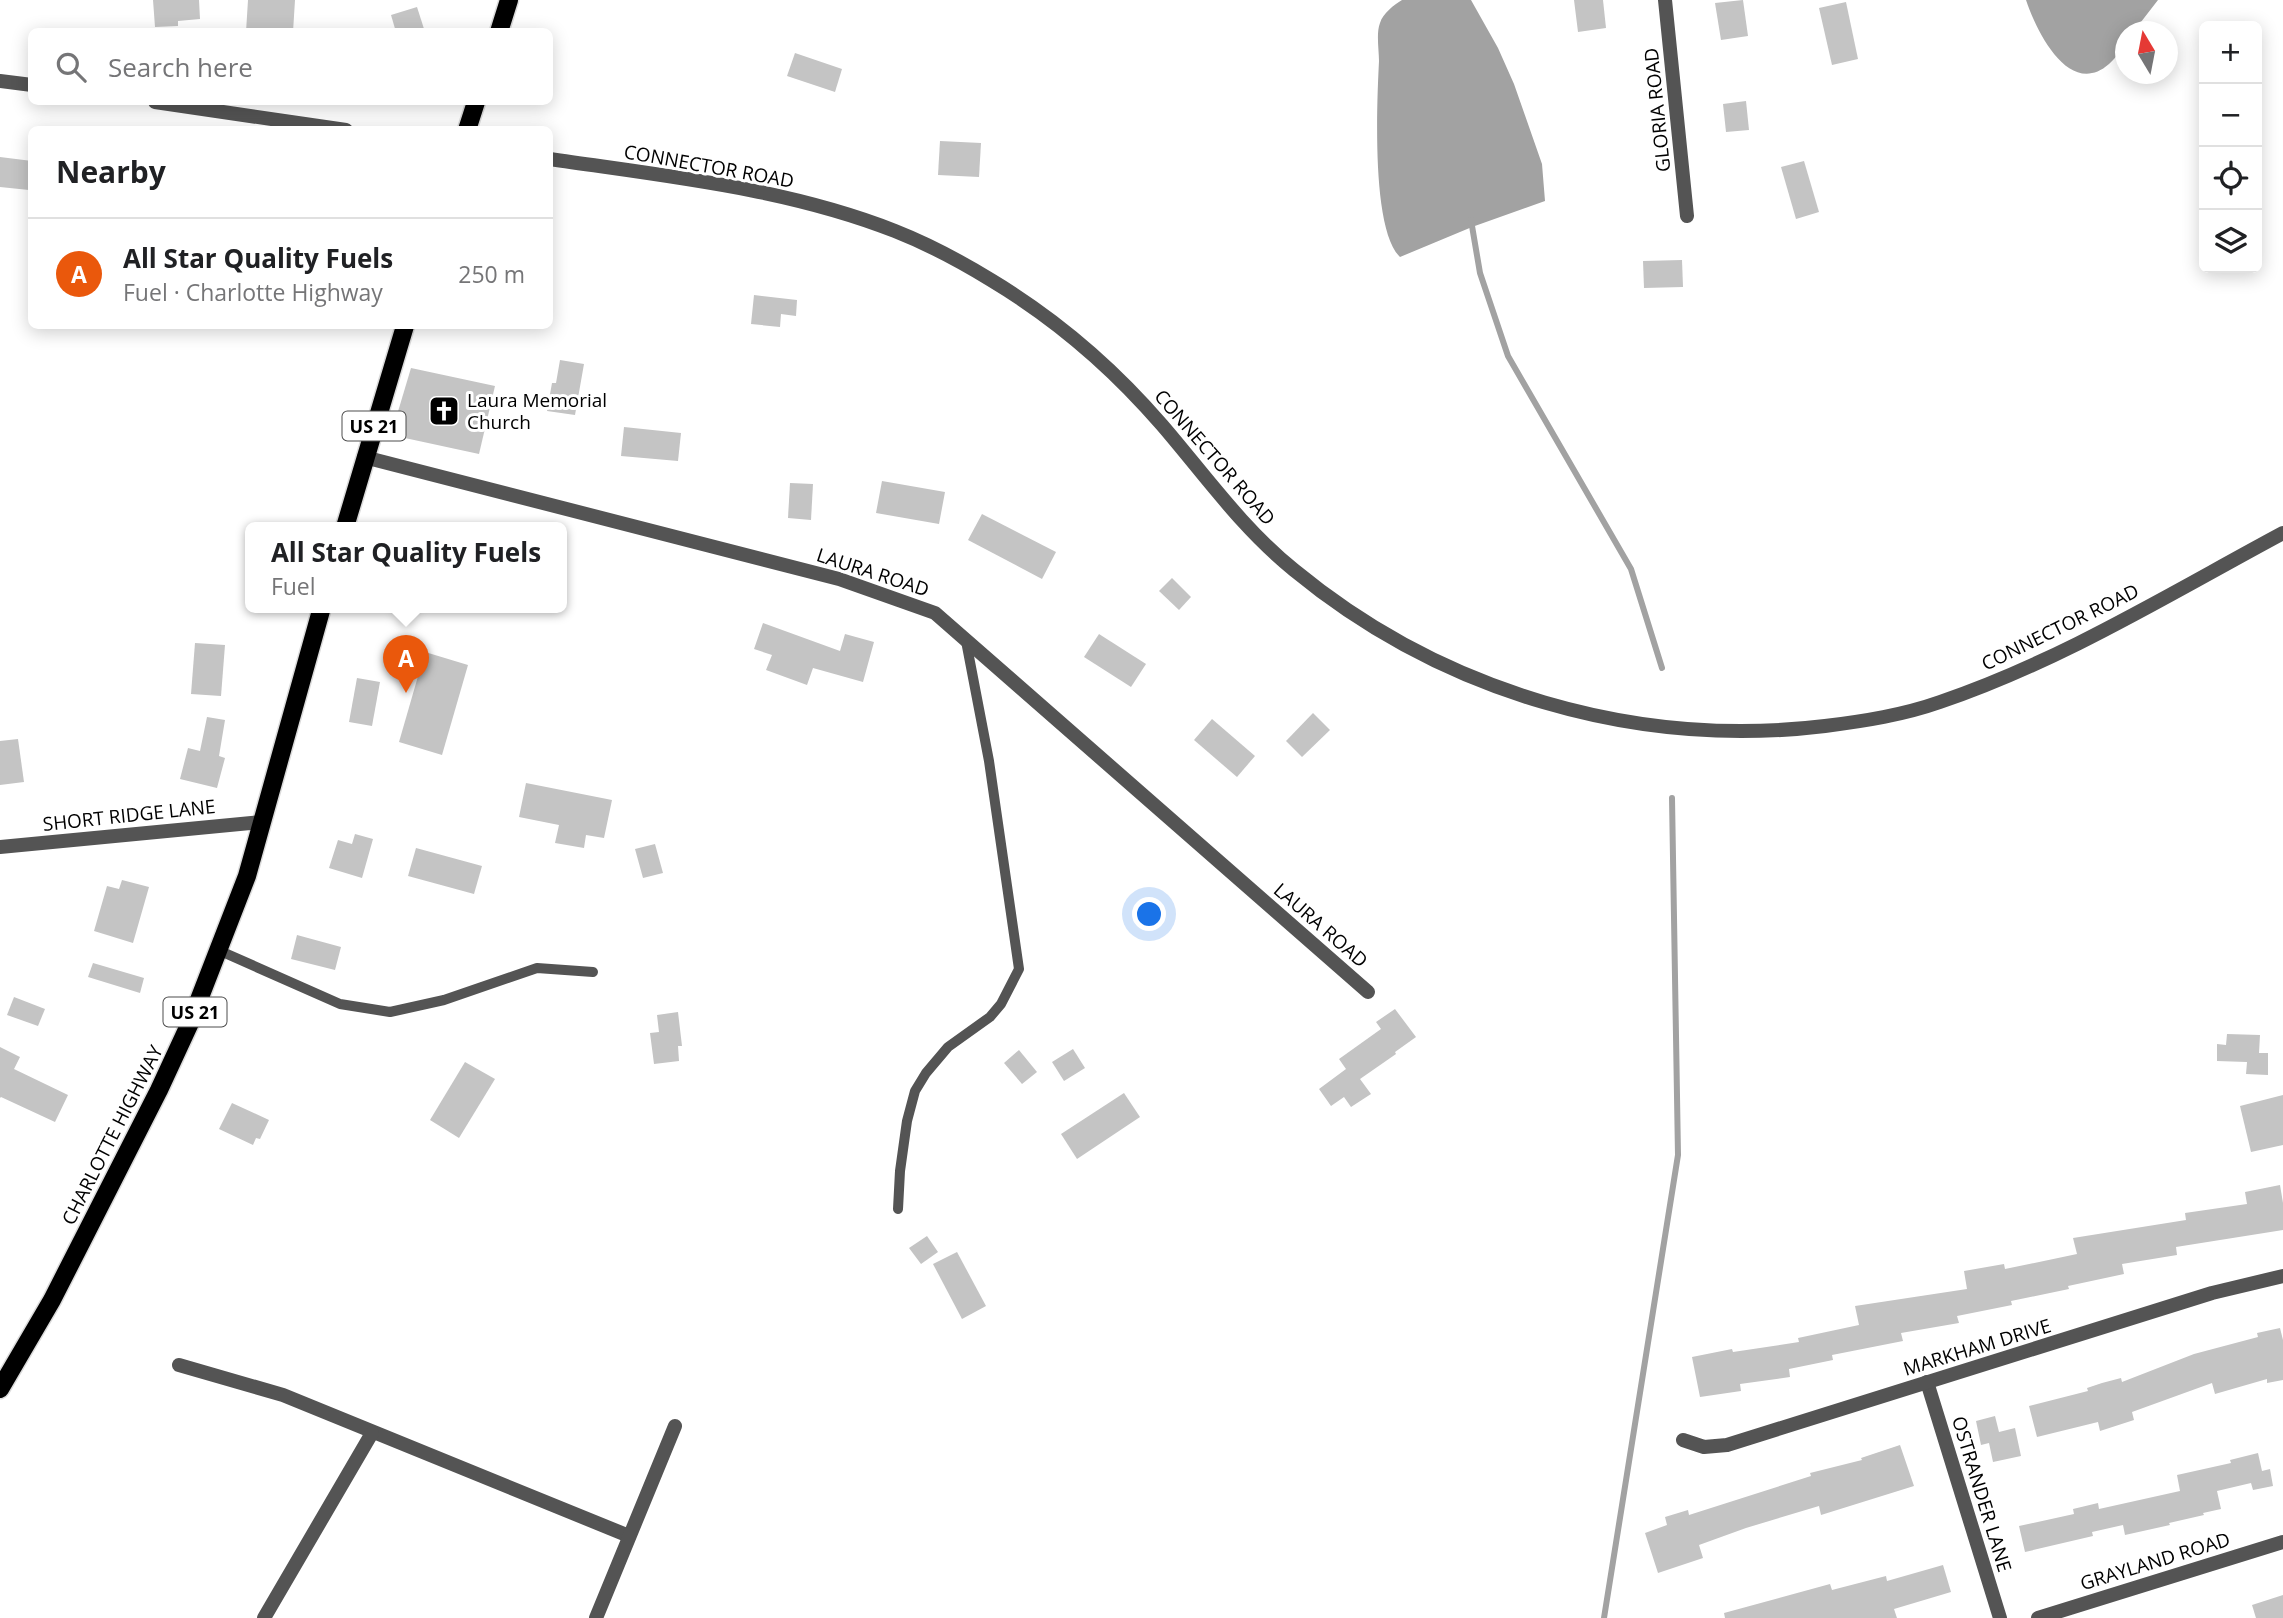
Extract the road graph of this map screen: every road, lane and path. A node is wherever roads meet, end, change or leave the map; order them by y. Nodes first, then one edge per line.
1 (509, 0) edge
2 (1665, 0) edge
3 (500, 28) edge
4 (0, 81) edge
5 (28, 84) edge
6 (175, 105) edge
7 (475, 105) edge
8 (319, 126) edge
9 (468, 126) edge
10 (553, 159) edge
11 (1686, 216) dead end
12 (404, 329) edge
13 (364, 457) junction
14 (346, 522) edge
15 (2283, 533) edge
16 (320, 613) edge
17 (966, 641) junction
18 (262, 822) junction
19 (0, 847) edge
20 (219, 950) junction
21 (593, 972) dead end
22 (1368, 992) dead end
23 (898, 1209) dead end
24 (2283, 1276) edge
25 (179, 1365) dead end
26 (1927, 1382) junction
27 (0, 1389) edge
28 (675, 1426) dead end
29 (372, 1433) junction
30 (1683, 1440) dead end
31 (629, 1536) junction
32 (2283, 1542) edge
33 (264, 1618) edge
34 (596, 1618) edge
35 (2000, 1618) edge
36 (2038, 1618) edge

1 - 3 main road
2 - 11 street, GLORIA ROAD
4 - 5 street
6 - 8 street
7 - 9 main road
10 - 15 street, CONNECTOR ROAD
12 - 13 main road, US 21
13 - 14 main road, US 21
13 - 17 street, LAURA ROAD
16 - 18 main road, CHARLOTTE HIGHWAY / US 21
17 - 22 street, LAURA ROAD
17 - 23 lane
18 - 19 street, SHORT RIDGE LANE
18 - 20 main road, CHARLOTTE HIGHWAY / US 21
20 - 21 lane
20 - 27 main road, CHARLOTTE HIGHWAY / US 21
24 - 26 street, MARKHAM DRIVE
25 - 29 street
26 - 30 street, MARKHAM DRIVE
26 - 35 street, OSTRANDER LANE
28 - 31 street
29 - 31 street
29 - 33 street
31 - 34 street
32 - 36 street, GRAYLAND ROAD

